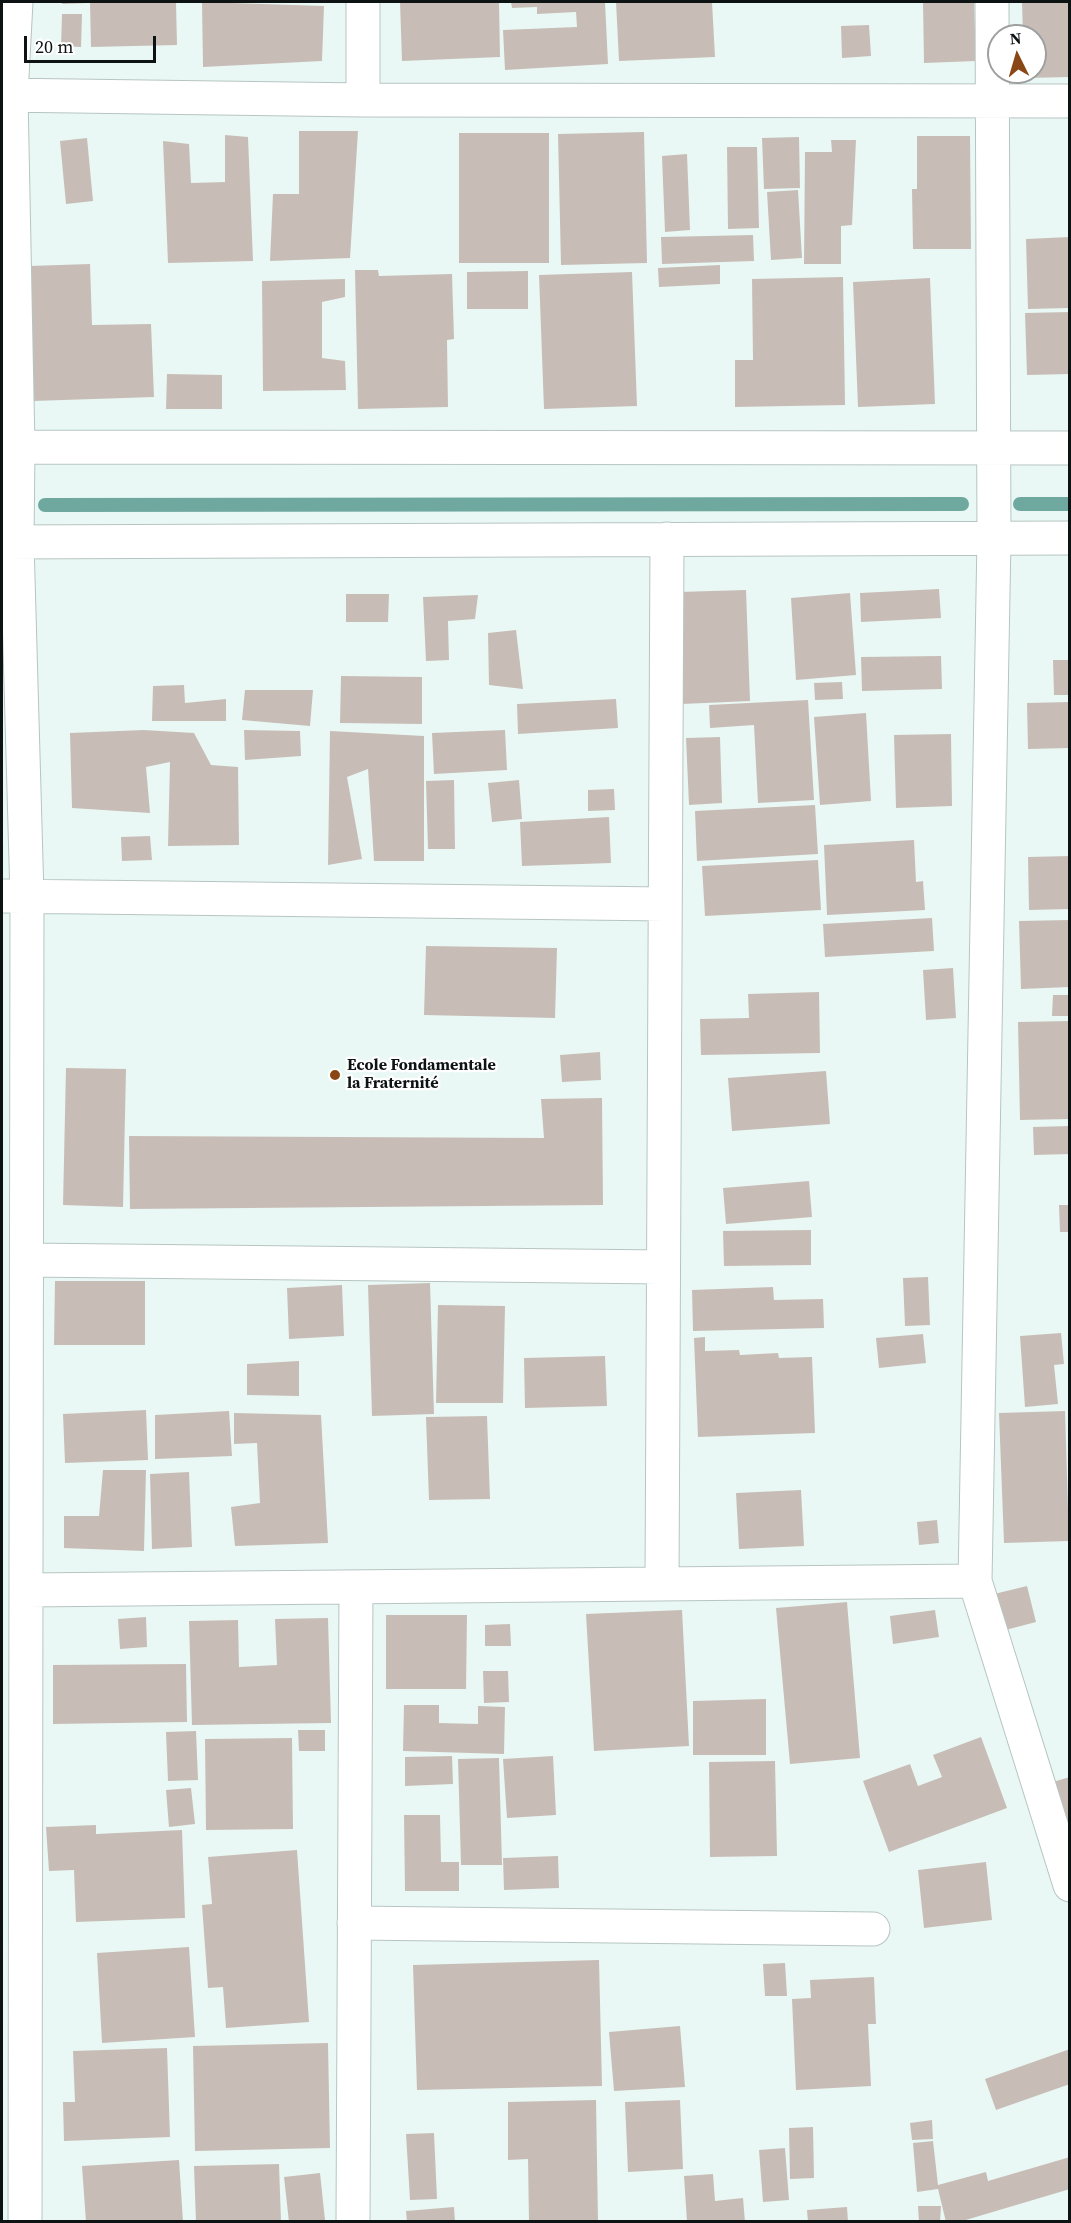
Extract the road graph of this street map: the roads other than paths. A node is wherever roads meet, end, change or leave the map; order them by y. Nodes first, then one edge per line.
1 (16, 2) edge
2 (363, 2) edge
3 (992, 2) edge
4 (6, 95) edge
5 (363, 100) junction
6 (992, 101) junction
7 (1070, 101) edge
8 (10, 447) edge
9 (993, 448) junction
10 (1070, 448) edge
11 (994, 538) junction
12 (1070, 538) edge
13 (667, 539) junction
14 (9, 542) edge
15 (14, 897) edge
16 (665, 904) junction
17 (27, 1260) junction
18 (663, 1267) junction
19 (975, 1581) junction
20 (662, 1584) junction
21 (356, 1587) junction
22 (26, 1590) junction
23 (1070, 1886) edge
24 (14, 1920) edge
25 (354, 1923) junction
26 (873, 1929) dead end
27 (25, 2222) edge
28 (353, 2222) edge

1 - 4 street
2 - 5 street
3 - 6 street
4 - 5 street
4 - 8 street
5 - 6 street
6 - 7 street
6 - 9 street
8 - 9 street
8 - 14 street
9 - 10 street
9 - 11 street
11 - 12 street
11 - 13 street
11 - 19 street
13 - 14 street
13 - 16 street
14 - 15 street
15 - 16 street
15 - 17 street
16 - 18 street
17 - 18 street
17 - 22 street
18 - 20 street
19 - 20 street
19 - 23 street
20 - 21 street
21 - 22 street
21 - 25 street
22 - 24 street
24 - 27 street
25 - 26 street
25 - 28 street

